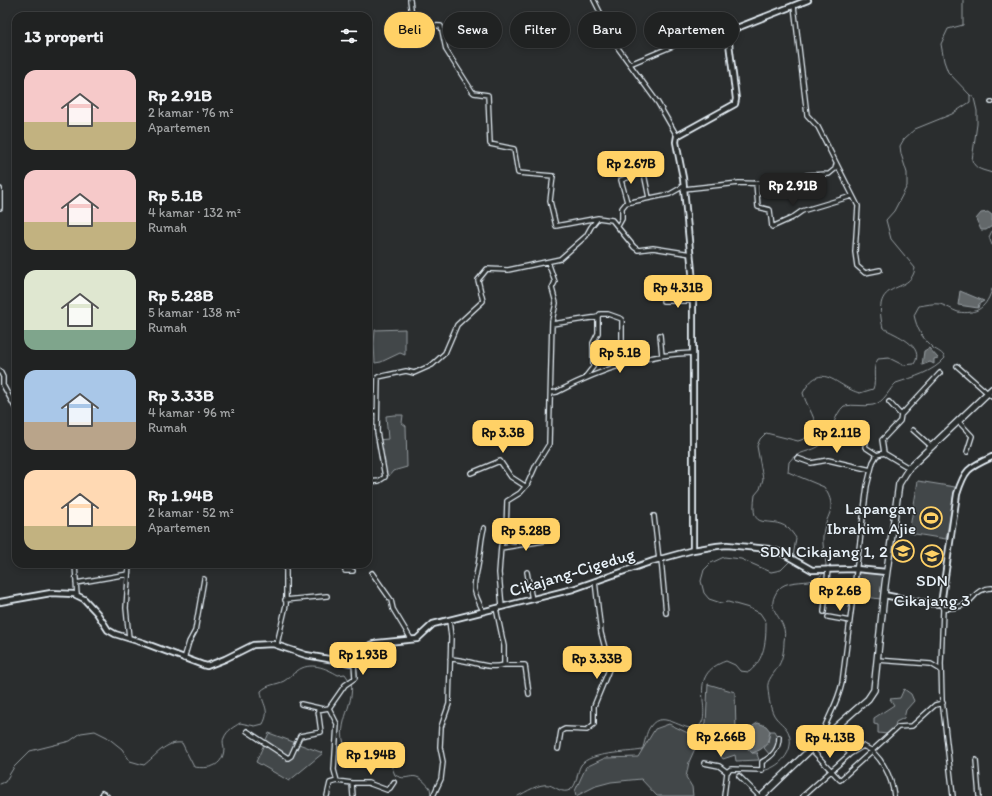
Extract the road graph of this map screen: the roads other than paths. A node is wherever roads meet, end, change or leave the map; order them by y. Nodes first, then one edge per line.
1 (410, 0) edge
2 (594, 0) edge
3 (808, 0) edge
4 (794, 6) junction
5 (668, 48) edge
6 (630, 64) junction
7 (677, 136) junction
8 (640, 154) dead end
9 (836, 165) junction
10 (644, 172) junction
11 (756, 183) junction
12 (684, 188) junction
13 (0, 189) edge
14 (852, 196) junction
15 (649, 198) junction
16 (626, 202) junction
17 (0, 208) edge
18 (598, 218) junction
19 (618, 226) junction
20 (691, 254) junction
21 (548, 262) junction
22 (880, 270) dead end
23 (663, 301) dead end
24 (693, 301) junction
25 (598, 318) junction
26 (552, 324) junction
27 (660, 335) dead end
28 (693, 353) junction
29 (662, 356) junction
30 (633, 362) junction
31 (957, 366) dead end
32 (0, 371) edge
33 (940, 373) dead end
34 (586, 377) junction
35 (551, 393) junction
36 (991, 393) edge
37 (12, 402) edge
38 (889, 402) dead end
39 (372, 411) edge
40 (377, 411) junction
41 (901, 415) junction
42 (958, 421) junction
43 (840, 426) dead end
44 (913, 430) dead end
45 (932, 447) junction
46 (967, 452) dead end
47 (884, 453) junction
48 (877, 455) junction
49 (992, 457) edge
50 (797, 458) dead end
51 (909, 468) junction
52 (871, 470) junction
53 (471, 473) dead end
54 (372, 482) edge
55 (525, 486) junction
56 (654, 516) dead end
57 (484, 528) dead end
58 (550, 540) dead end
59 (501, 548) junction
60 (693, 550) junction
61 (660, 559) junction
62 (75, 568) edge
63 (129, 568) edge
64 (286, 568) edge
65 (345, 568) edge
66 (827, 569) junction
67 (857, 569) junction
68 (353, 571) dead end
69 (527, 572) dead end
70 (886, 572) junction
71 (372, 573) dead end
72 (128, 574) junction
73 (204, 578) dead end
74 (595, 581) junction
75 (76, 583) junction
76 (992, 588) edge
77 (884, 595) junction
78 (78, 596) junction
79 (327, 596) dead end
80 (286, 600) junction
81 (532, 600) junction
82 (0, 602) edge
83 (942, 604) junction
84 (502, 607) junction
85 (496, 608) junction
86 (943, 609) junction
87 (483, 611) junction
88 (824, 612) dead end
89 (666, 614) dead end
90 (828, 617) dead end
91 (449, 620) junction
92 (850, 621) junction
93 (129, 638) junction
94 (411, 639) junction
95 (277, 644) junction
96 (184, 659) junction
97 (450, 660) junction
98 (877, 660) junction
99 (354, 662) junction
100 (504, 665) junction
101 (942, 670) junction
102 (529, 694) dead end
103 (943, 703) junction
104 (301, 704) dead end
105 (329, 708) junction
106 (323, 709) junction
107 (247, 731) dead end
108 (831, 731) junction
109 (779, 737) dead end
110 (820, 741) junction
111 (558, 749) dead end
112 (811, 749) junction
113 (871, 751) junction
114 (850, 754) junction
115 (976, 760) dead end
116 (704, 763) dead end
117 (832, 771) junction
118 (727, 772) junction
119 (739, 776) dead end
120 (338, 781) junction
121 (394, 782) dead end
122 (352, 783) junction
123 (102, 793) dead end
124 (106, 796) edge
125 (327, 796) edge
126 (353, 796) edge
127 (433, 796) edge
128 (724, 796) edge
129 (761, 796) edge
130 (803, 796) edge
131 (894, 796) edge
132 (953, 796) edge
133 (980, 796) edge

1 - 18 street
2 - 6 street
3 - 4 street
4 - 7 street
4 - 9 street
5 - 6 street
6 - 7 street
7 - 12 street
8 - 10 street
9 - 11 street
9 - 14 street
10 - 15 street
10 - 16 street
11 - 12 street
11 - 14 street
12 - 15 street
12 - 20 street
13 - 17 street
14 - 22 street
15 - 16 street
16 - 19 street
18 - 19 street
18 - 21 street
19 - 20 street
20 - 24 street
21 - 26 street
21 - 40 street
23 - 24 street
24 - 28 street
25 - 26 street
25 - 30 street
25 - 34 street
26 - 35 street
27 - 29 street
28 - 29 street
28 - 60 street
29 - 30 street
30 - 34 street
31 - 36 street
32 - 37 street
33 - 41 street
34 - 35 street
35 - 55 street
36 - 42 main road
38 - 41 street
39 - 40 street
40 - 54 street
41 - 47 street
42 - 45 main road
42 - 46 street
43 - 48 street
44 - 45 street
45 - 51 main road
47 - 48 street
47 - 51 street
48 - 52 street
49 - 83 street
50 - 52 street
51 - 70 main road
52 - 67 street
53 - 55 street
55 - 59 street
56 - 61 street
57 - 87 street
58 - 59 street
59 - 84 street
60 - 61 street, Cikajang-Cigedug
60 - 66 street, Cikajang-Cigedug
61 - 74 street, Cikajang-Cigedug
61 - 89 street
62 - 75 street
63 - 72 street
64 - 80 street
65 - 68 street
66 - 67 street, Cikajang-Cigedug
66 - 88 street
67 - 70 street, Cikajang-Cigedug
67 - 92 street
69 - 81 street
70 - 77 main road
71 - 94 street
72 - 75 street
72 - 93 street
73 - 96 street
74 - 81 street, Cikajang-Cigedug
74 - 111 street
75 - 78 street
76 - 86 street
77 - 83 street
77 - 98 main road
78 - 82 street
78 - 93 street
79 - 80 street
80 - 95 street
81 - 84 street, Cikajang-Cigedug
83 - 86 street
84 - 85 street, Cikajang-Cigedug
85 - 87 street, Cikajang-Cigedug
85 - 100 street
86 - 101 street
87 - 91 street, Cikajang-Cigedug
90 - 92 street
91 - 94 street, Cikajang-Cigedug
91 - 97 street
92 - 110 street
93 - 96 street
94 - 99 street, Cikajang-Cigedug
95 - 96 street
95 - 99 street
97 - 100 street
97 - 127 street
98 - 101 street
98 - 108 main road
99 - 105 street
100 - 102 street
101 - 103 street
103 - 113 street
103 - 132 street
104 - 106 street
105 - 106 street
105 - 120 street
106 - 107 street
108 - 110 main road
108 - 114 street
109 - 118 street
110 - 112 main road
112 - 117 street
112 - 129 main road
113 - 114 street
113 - 117 street
113 - 131 street
114 - 117 street
115 - 133 street
116 - 118 street
117 - 130 street
118 - 128 street
119 - 129 street
120 - 122 street
120 - 125 street
121 - 122 street
122 - 126 street
123 - 124 street

